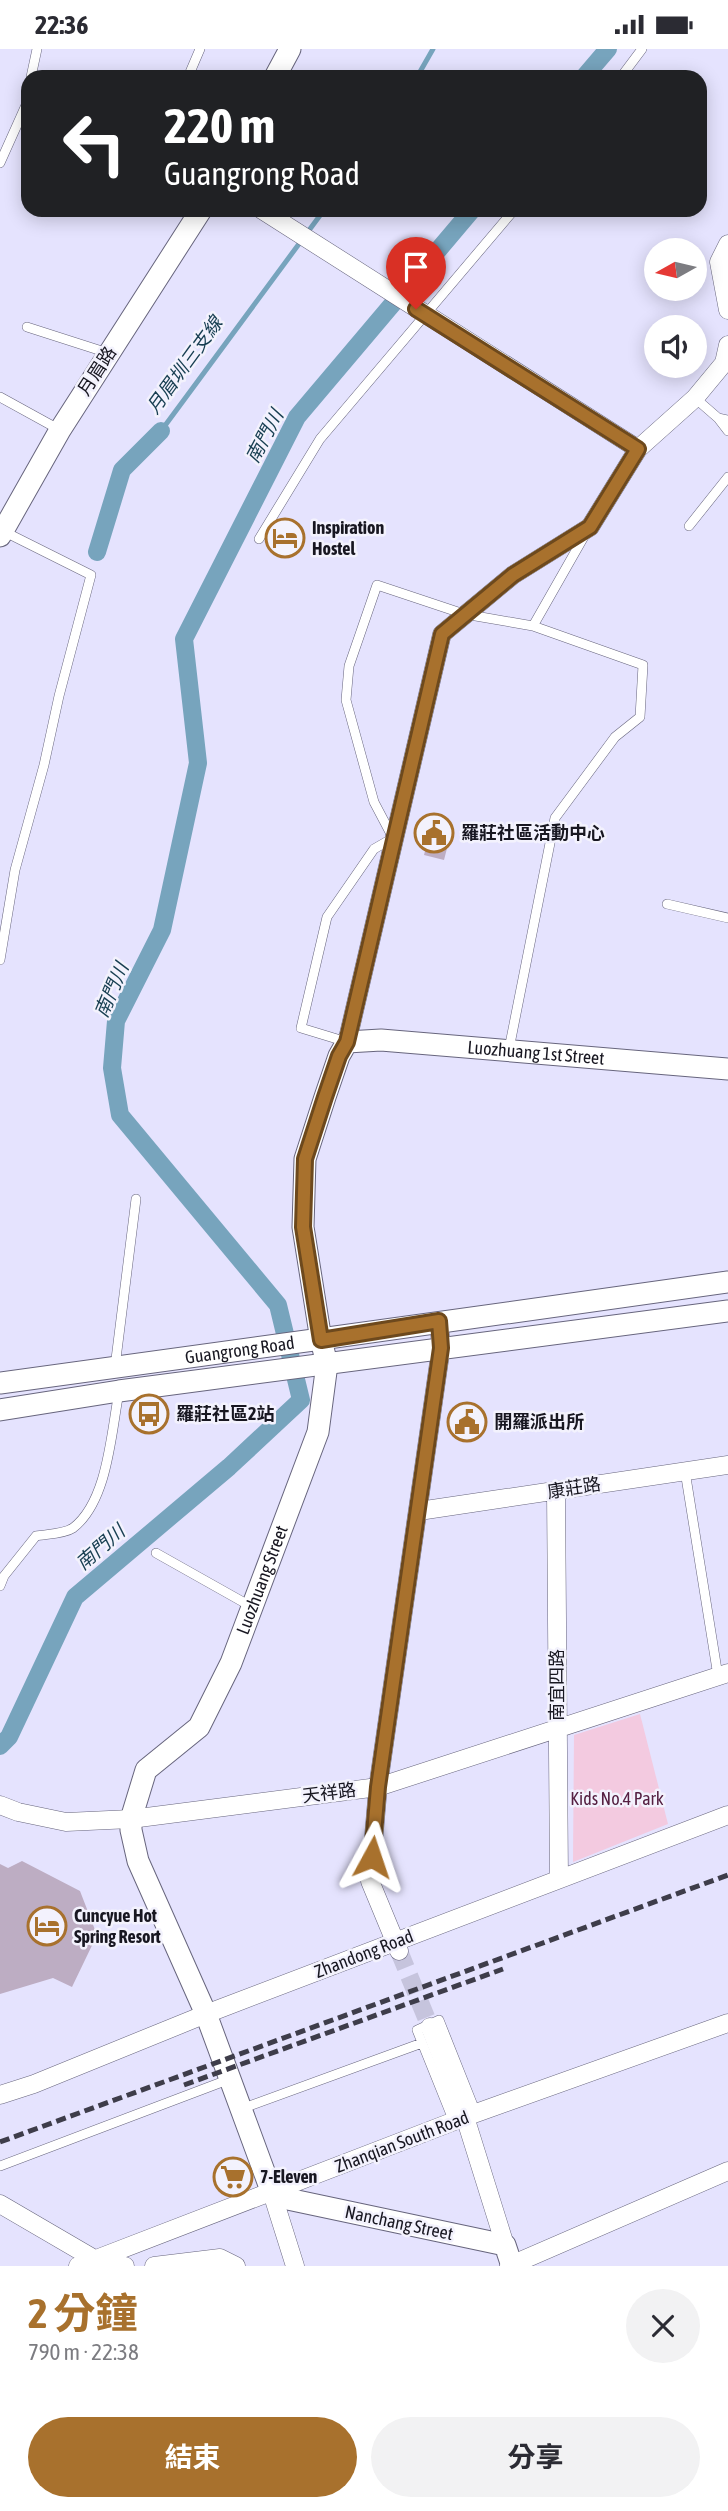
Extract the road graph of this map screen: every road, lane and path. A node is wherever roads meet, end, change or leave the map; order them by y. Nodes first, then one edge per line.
1 (37, 49) edge
2 (200, 49) edge
3 (290, 49) edge
4 (642, 49) edge
5 (32, 70) edge
6 (191, 70) edge
7 (279, 70) edge
8 (626, 70) edge
9 (21, 115) edge
10 (0, 163) edge
11 (196, 217) edge
12 (273, 217) edge
13 (508, 217) edge
14 (728, 244) edge
15 (728, 310) edge
16 (421, 311) junction
17 (27, 327) dead end
18 (728, 345) edge
19 (108, 353) junction
20 (0, 397) edge
21 (695, 398) junction
22 (723, 419) edge
23 (60, 430) junction
24 (728, 431) edge
25 (638, 449) junction
26 (728, 477) edge
27 (689, 526) dead end
28 (590, 527) junction
29 (2, 534) edge
30 (260, 540) dead end
31 (464, 614) junction
32 (533, 625) junction
33 (393, 838) junction
34 (667, 904) dead end
35 (728, 918) edge
36 (0, 960) edge
37 (347, 1042) junction
38 (509, 1049) junction
39 (728, 1069) edge
40 (136, 1199) dead end
41 (728, 1282) edge
42 (728, 1311) edge
43 (439, 1321) junction
44 (321, 1340) junction
45 (441, 1348) junction
46 (327, 1364) junction
47 (116, 1367) junction
48 (0, 1383) edge
49 (119, 1391) junction
50 (0, 1410) edge
51 (728, 1465) edge
52 (685, 1471) junction
53 (556, 1491) junction
54 (419, 1511) junction
55 (156, 1553) dead end
56 (0, 1586) edge
57 (252, 1607) junction
58 (723, 1675) edge
59 (557, 1730) junction
60 (378, 1787) junction
61 (0, 1805) edge
62 (728, 1815) edge
63 (131, 1819) junction
64 (559, 1879) junction
65 (397, 1947) junction
66 (206, 2014) junction
67 (728, 2023) edge
68 (426, 2035) joint
69 (230, 2079) junction
70 (0, 2095) edge
71 (241, 2109) junction
72 (465, 2118) junction
73 (0, 2166) edge
74 (728, 2171) edge
75 (272, 2193) junction
76 (0, 2204) edge
77 (96, 2260) junction
78 (509, 2261) edge
79 (78, 2266) edge
80 (125, 2266) edge
81 (154, 2266) edge
82 (236, 2266) edge
83 (295, 2266) edge

1 - 5 lane
2 - 6 lane
3 - 7 street
4 - 8 lane
9 - 10 lane
11 - 19 street, 月眉路
12 - 16 street
13 - 16 lane
14 - 15 street
16 - 25 street
16 - 30 lane
17 - 19 lane
18 - 21 street
19 - 23 street, 月眉路
20 - 23 lane
21 - 22 lane
21 - 25 street
22 - 24 lane
23 - 29 street, 月眉路
25 - 28 street
26 - 27 lane
28 - 31 street
28 - 32 lane
29 - 36 lane
31 - 32 lane
31 - 33 street
31 - 33 lane
32 - 38 lane
33 - 37 street
33 - 37 lane
34 - 35 lane
37 - 38 street, Luozhuang 1st Street
37 - 44 street, Luozhuang Street
38 - 39 street, Luozhuang 1st Street
40 - 47 lane
41 - 43 street, Guangrong Road
42 - 45 street, Guangrong Road
43 - 44 street, Guangrong Road
43 - 45 street
44 - 46 street, Luozhuang Street
44 - 47 street, Guangrong Road
45 - 46 street, Guangrong Road
45 - 54 street
46 - 49 street, Guangrong Road
46 - 57 street, Luozhuang Street
47 - 48 street, Guangrong Road
49 - 50 street, Guangrong Road
49 - 56 lane
51 - 52 street, 康莊路
52 - 53 street, 康莊路
52 - 58 lane
53 - 54 street, 康莊路
53 - 59 street, 南宜四路
54 - 60 street
55 - 57 lane
57 - 63 street, Luozhuang Street
58 - 59 street, 天祥路
59 - 60 street, 天祥路
59 - 64 street, 南宜四路
60 - 63 street, 天祥路
60 - 65 street
61 - 63 street, 天祥路
62 - 64 street, Zhandong Road
63 - 66 street, Luozhuang Street
64 - 65 street, Zhandong Road
65 - 66 street, Zhandong Road
66 - 69 street, Luozhuang Street
66 - 70 street, Zhandong Road
67 - 72 street, Zhanqian South Road
68 - 71 lane
68 - 72 street
69 - 71 street
69 - 73 lane
71 - 75 street
72 - 75 street, Zhanqian South Road
72 - 78 street
74 - 78 street
75 - 77 street, Zhanqian South Road
75 - 78 street, Nanchang Street
75 - 83 street
76 - 77 street
77 - 79 street, Zhanqian South Road
77 - 80 street
81 - 82 street

